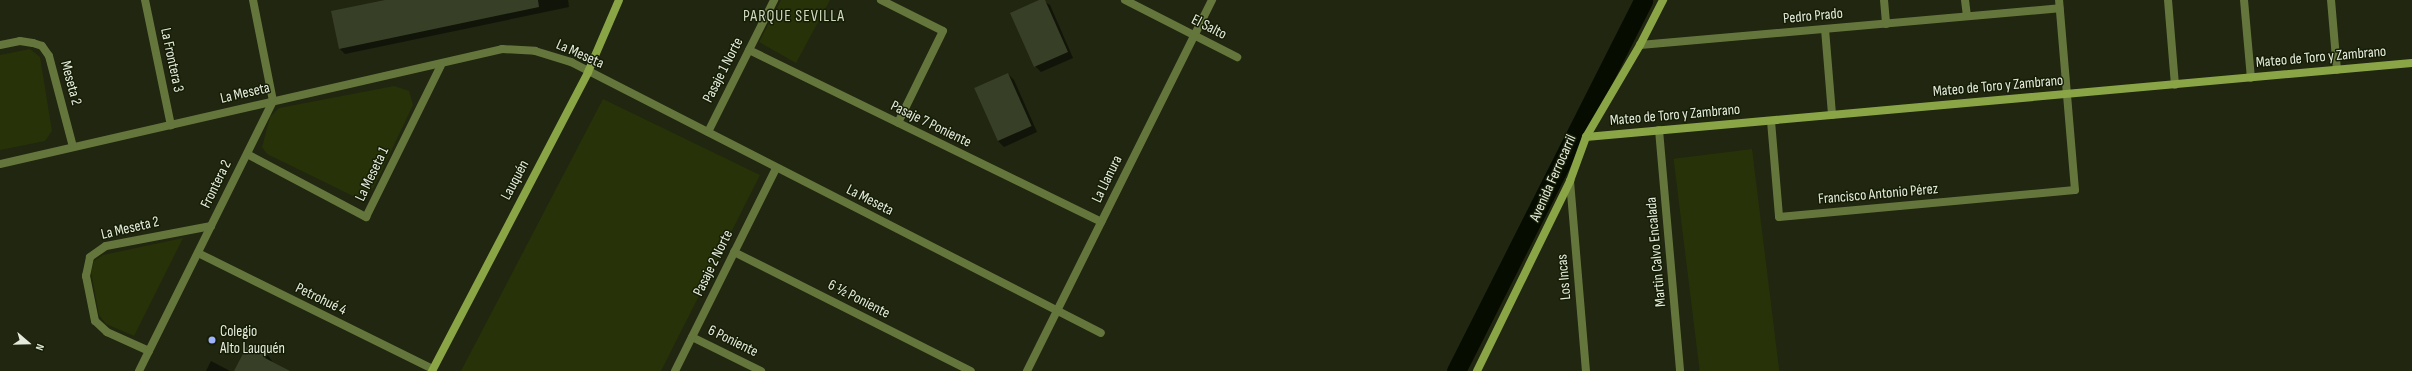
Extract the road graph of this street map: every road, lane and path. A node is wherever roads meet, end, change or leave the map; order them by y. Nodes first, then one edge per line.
1 (145, 0) edge
2 (253, 0) edge
3 (619, 0) edge
4 (774, 0) edge
5 (880, 0) edge
6 (1125, 0) edge
7 (1212, 0) edge
8 (1662, 0) edge
9 (1884, 0) edge
10 (1965, 0) edge
11 (2168, 0) edge
12 (2244, 0) edge
13 (2331, 0) edge
14 (2059, 4) edge
15 (1967, 16) junction
16 (1886, 24) junction
17 (1825, 29) junction
18 (1194, 35) junction
19 (0, 45) edge
20 (1640, 45) junction
21 (749, 50) junction
22 (1237, 56) dead end
23 (2412, 63) edge
24 (441, 65) junction
25 (2337, 70) junction
26 (588, 72) junction
27 (2251, 78) junction
28 (2175, 85) junction
29 (2067, 94) junction
30 (273, 101) junction
31 (1832, 115) junction
32 (1771, 121) junction
33 (898, 123) junction
34 (171, 125) junction
35 (1660, 130) junction
36 (708, 132) junction
37 (1586, 137) junction
38 (73, 147) junction
39 (247, 154) junction
40 (0, 164) edge
41 (776, 168) junction
42 (1570, 181) junction
43 (1101, 222) junction
44 (211, 226) junction
45 (734, 252) junction
46 (198, 253) junction
47 (1057, 311) junction
48 (1101, 333) dead end
49 (692, 337) junction
50 (149, 351) junction
51 (432, 370) edge
52 (139, 371) edge
53 (675, 371) edge
54 (761, 371) edge
55 (972, 371) edge
56 (1027, 371) edge
57 (1477, 371) edge
58 (1586, 371) edge
59 (1680, 371) edge

1 - 34 street, La Frontera 3
2 - 30 street
3 - 26 street, Lauquén
4 - 21 street, Pasaje 1 Norte
5 - 33 street
6 - 18 street, El Salto
7 - 18 street, La Llanura
8 - 20 street, Avenida Ferrocarril
9 - 16 street
10 - 15 street
11 - 28 street
12 - 27 street
13 - 25 street
14 - 15 street, Pedro Prado
14 - 29 street
15 - 16 street, Pedro Prado
16 - 17 street, Pedro Prado
17 - 20 street, Pedro Prado
17 - 31 street
18 - 22 street, El Salto
18 - 43 street, La Llanura
19 - 38 street, Meseta 2
20 - 37 street, Avenida Ferrocarril
21 - 33 street, Pasaje 7 Poniente
21 - 36 street, Pasaje 1 Norte
23 - 25 street, Mateo de Toro y Zambrano
24 - 26 street, La Meseta
24 - 30 street, La Meseta
24 - 39 street, La Meseta 1
25 - 27 street, Mateo de Toro y Zambrano
26 - 36 street, La Meseta
26 - 51 street, Lauquén
27 - 28 street, Mateo de Toro y Zambrano
28 - 29 street, Mateo de Toro y Zambrano
29 - 31 street, Mateo de Toro y Zambrano
29 - 32 street, Francisco Antonio Pérez
30 - 34 street, La Meseta
30 - 39 street, Frontera 2
31 - 32 street, Mateo de Toro y Zambrano
32 - 35 street, Mateo de Toro y Zambrano
33 - 43 street, Pasaje 7 Poniente
34 - 38 street, La Meseta
35 - 37 street, Mateo de Toro y Zambrano
35 - 59 street, Martin Calvo Encalada
36 - 41 street, La Meseta
37 - 42 street, Avenida Ferrocarril
38 - 40 street, La Meseta
39 - 44 street, Frontera 2
41 - 45 street, Pasaje 2 Norte
41 - 47 street, La Meseta
42 - 57 street, Avenida Ferrocarril
42 - 58 street, Los Incas
43 - 47 street, La Llanura
44 - 46 street, Frontera 2
44 - 50 street, La Meseta 2
45 - 49 street, Pasaje 2 Norte
45 - 55 street, 6 ½ Poniente
46 - 50 street, Frontera 2
46 - 51 street, Petrohué 4
47 - 48 street, La Meseta
47 - 56 street, La Llanura
49 - 53 street, Pasaje 2 Norte
49 - 54 street, 6 Poniente
50 - 52 street, Frontera 2

